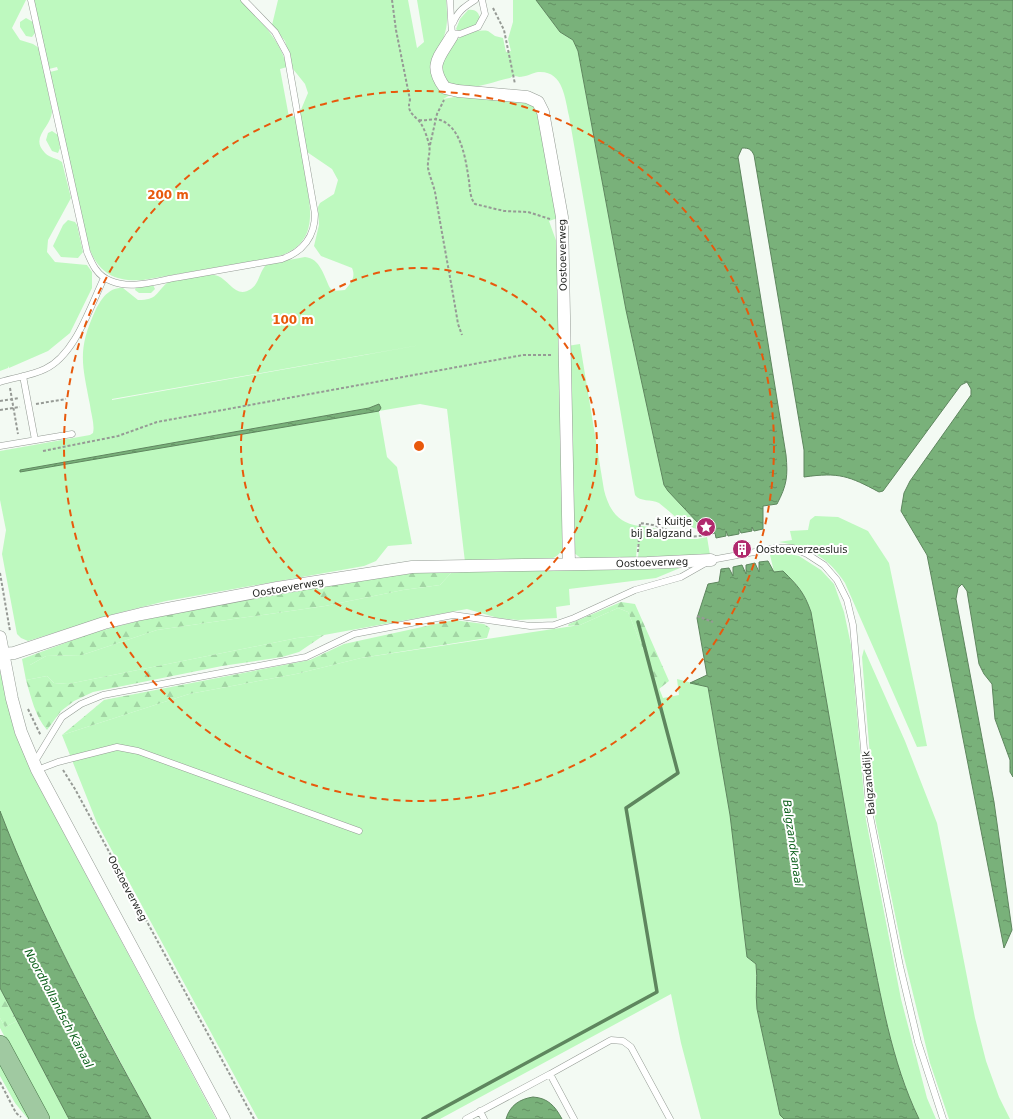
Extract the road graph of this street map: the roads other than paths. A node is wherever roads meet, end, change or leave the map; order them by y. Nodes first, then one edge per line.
1 (31, 0) edge
2 (244, 0) edge
3 (450, 0) edge
4 (474, 0) edge
5 (482, 0) edge
6 (452, 31) junction
7 (104, 278) junction
8 (23, 376) junction
9 (0, 382) edge
10 (72, 434) dead end
11 (35, 440) junction
12 (0, 446) edge
13 (711, 560) junction
14 (569, 564) junction
15 (0, 637) edge
16 (8, 654) junction
17 (36, 767) junction
18 (359, 831) dead end
19 (0, 1045) edge
20 (550, 1074) junction
21 (480, 1111) junction
22 (40, 1119) edge
23 (224, 1119) edge
24 (466, 1119) edge
25 (484, 1119) edge
26 (574, 1119) edge
27 (670, 1119) edge
28 (943, 1119) edge

1 - 7 lane
2 - 7 lane
3 - 6 lane
4 - 6 lane
5 - 6 lane
6 - 14 street, Oostoeverweg
7 - 8 lane
8 - 9 lane
8 - 11 lane
10 - 11 lane
11 - 12 lane
13 - 14 street, Oostoeverweg
13 - 17 lane, Balgzanddijk
13 - 28 lane, Balgzanddijk
14 - 16 street, Oostoeverweg
15 - 16 street
16 - 17 street
17 - 18 lane
17 - 23 street
19 - 22 main road
20 - 21 lane
20 - 26 lane
20 - 27 lane
21 - 24 lane
21 - 25 lane

